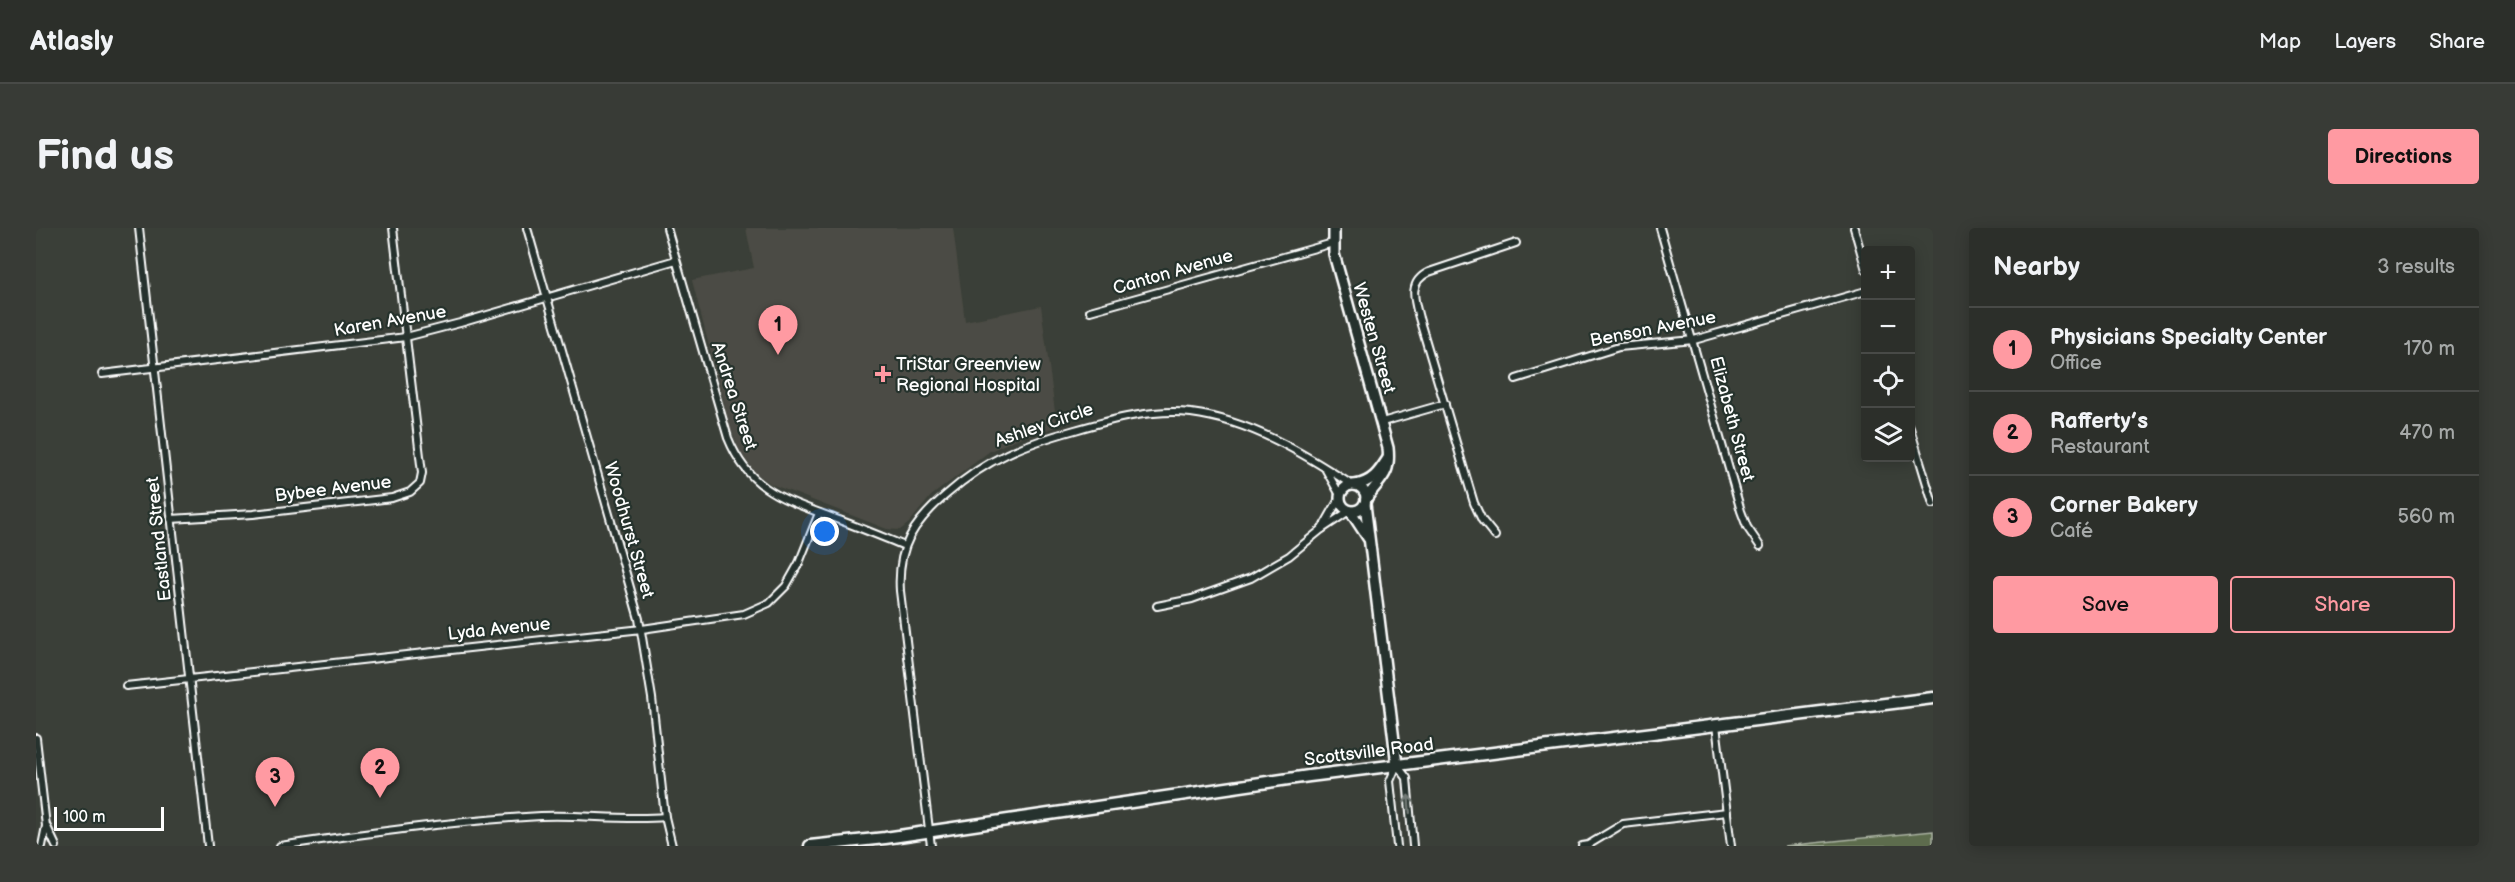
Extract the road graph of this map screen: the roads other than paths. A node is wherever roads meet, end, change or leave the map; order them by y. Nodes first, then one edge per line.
1 (139, 228) edge
2 (393, 228) edge
3 (527, 228) edge
4 (667, 228) edge
5 (1334, 228) edge
6 (1660, 228) edge
7 (1854, 228) edge
8 (1333, 243) junction
9 (1516, 243) dead end
10 (1861, 252) edge
11 (676, 260) junction
12 (1861, 292) edge
13 (546, 298) junction
14 (1090, 311) dead end
15 (406, 337) junction
16 (1694, 340) junction
17 (154, 367) junction
18 (102, 374) dead end
19 (1516, 379) dead end
20 (1445, 404) junction
21 (1382, 422) junction
22 (1915, 441) edge
23 (1389, 456) junction
24 (1326, 469) junction
25 (1354, 485) junction
26 (1931, 494) edge
27 (1339, 497) junction
28 (1365, 501) junction
29 (1933, 504) edge
30 (1350, 512) junction
31 (819, 513) junction
32 (171, 519) junction
33 (1322, 529) junction
34 (1495, 536) dead end
35 (1369, 540) junction
36 (905, 546) junction
37 (1760, 546) dead end
38 (1157, 606) dead end
39 (642, 629) junction
40 (189, 678) junction
41 (126, 686) dead end
42 (1933, 698) edge
43 (1716, 725) junction
44 (36, 738) edge
45 (1397, 765) junction
46 (1727, 812) junction
47 (665, 817) junction
48 (46, 826) junction
49 (930, 832) junction
50 (42, 846) edge
51 (56, 846) edge
52 (208, 846) edge
53 (280, 846) edge
54 (672, 846) edge
55 (810, 846) edge
56 (932, 846) edge
57 (1398, 846) edge
58 (1413, 846) edge
59 (1582, 846) edge
60 (1731, 846) edge

1 - 17 street, Eastland Street
2 - 15 street
3 - 13 street, Woodhurst Street
4 - 11 street, Andrea Street
5 - 8 street, Westen Street
6 - 16 street, Elizabeth Street
7 - 10 street
8 - 14 street, Canton Avenue
8 - 21 street, Westen Street
9 - 20 street
11 - 13 street, Karen Avenue
11 - 31 street, Andrea Street
12 - 16 street, Benson Avenue
13 - 15 street, Karen Avenue
13 - 39 street, Woodhurst Street
15 - 17 street, Karen Avenue
15 - 32 street, Bybee Avenue
16 - 19 street, Benson Avenue
16 - 37 street, Elizabeth Street
17 - 18 street, Karen Avenue
17 - 32 street, Eastland Street
20 - 21 street
20 - 34 street
21 - 23 street, Westen Street
22 - 26 street
23 - 25 street
23 - 28 street
24 - 25 street, Ashley Circle
24 - 27 street
24 - 36 street, Ashley Circle
25 - 27 street
25 - 28 street
26 - 29 street
27 - 30 street
27 - 33 street
28 - 30 street
28 - 35 street
30 - 33 street
30 - 35 street
31 - 36 street, Andrea Street
31 - 39 street, Lyda Avenue
32 - 40 street, Eastland Street
33 - 38 street
35 - 45 street
36 - 49 street, Ashley Circle
39 - 40 street, Lyda Avenue
39 - 47 street, Woodhurst Street
40 - 41 street, Lyda Avenue
40 - 52 street, Eastland Street
42 - 43 main road, Scottsville Road
43 - 45 main road, Scottsville Road
43 - 46 street
44 - 48 street
45 - 49 main road, Scottsville Road
45 - 57 street
58 -> 45 street
46 - 59 street
46 - 60 street
47 - 53 street
47 - 54 street, Woodhurst Street
48 - 50 street
48 - 51 street
49 - 55 main road, Scottsville Road
49 - 56 street, Ashley Circle

